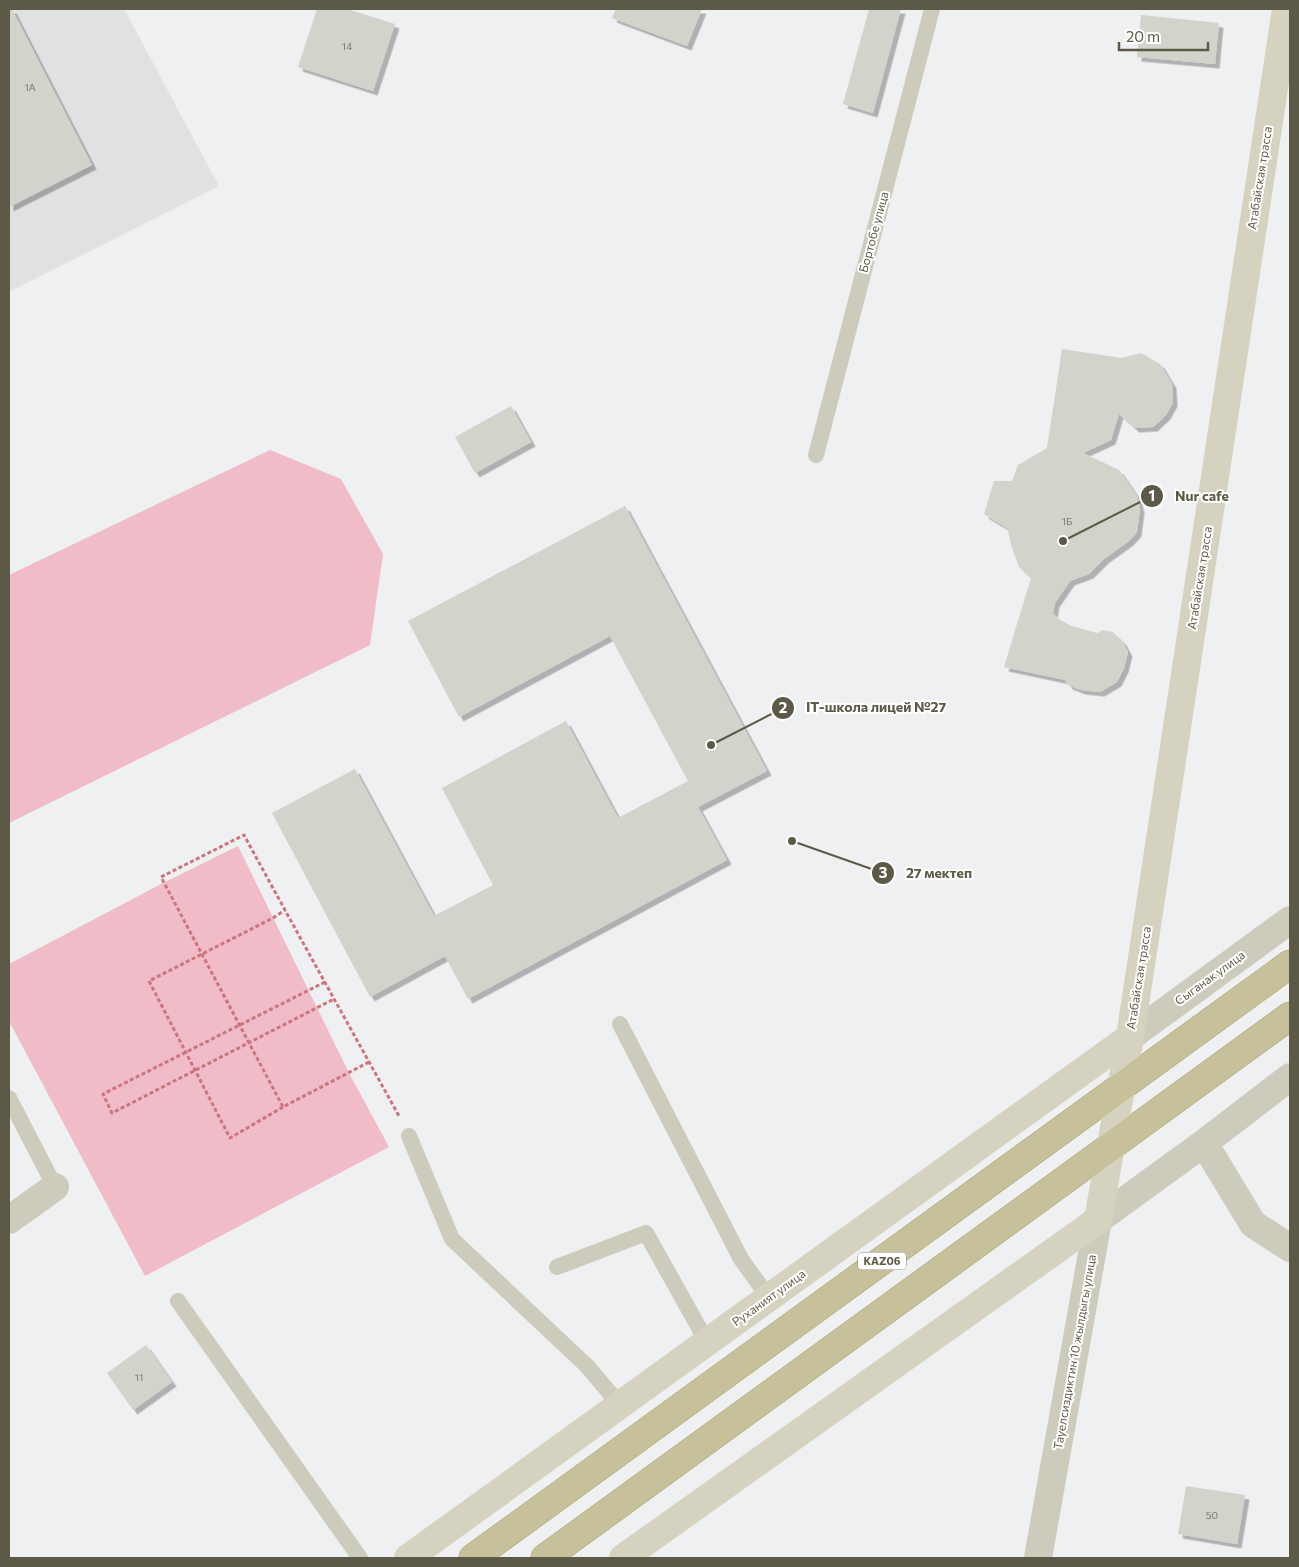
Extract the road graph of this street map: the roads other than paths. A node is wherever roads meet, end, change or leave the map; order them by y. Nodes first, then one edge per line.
1 (932, 9) edge
2 (1287, 19) edge
3 (816, 455) dead end
4 (1290, 920) edge
5 (1290, 964) edge
6 (1290, 1016) edge
7 (620, 1024) dead end
8 (1130, 1037) junction
9 (1290, 1077) edge
10 (1122, 1087) junction
11 (9, 1098) edge
12 (409, 1136) road end
13 (1204, 1143) junction
14 (1112, 1147) junction
15 (55, 1187) joint
16 (9, 1220) edge
17 (1098, 1220) junction
18 (1290, 1248) edge
19 (557, 1266) dead end
20 (769, 1298) junction
21 (178, 1301) dead end
22 (707, 1342) junction
23 (620, 1406) junction
24 (360, 1558) edge
25 (408, 1558) edge
26 (473, 1558) edge
27 (545, 1558) edge
28 (624, 1558) edge
29 (1038, 1558) edge

1 - 3 lane, Бортобе улица
2 - 8 main road, Атабайская трасса
4 - 8 street, Сыганак улица
5 - 10 highway, KАZ06
6 - 14 highway
7 - 20 lane
8 - 10 main road, Атабайская трасса
8 - 20 main road, Руханият улица
9 - 13 street
10 - 14 main road, Атабайская трасса
10 - 26 highway, KАZ06
11 - 15 lane
12 - 23 lane
13 - 17 street
13 - 18 street
14 - 17 main road, Тауелсиздиктин 10 жылдыгы улица
14 - 27 highway
15 - 16 street
17 - 28 main road
17 - 29 street, Тауелсиздиктин 10 жылдыгы улица
19 - 22 lane
20 - 22 main road, Руханият улица
21 - 24 lane
22 - 23 main road, Руханият улица
23 - 25 main road, Руханият улица

